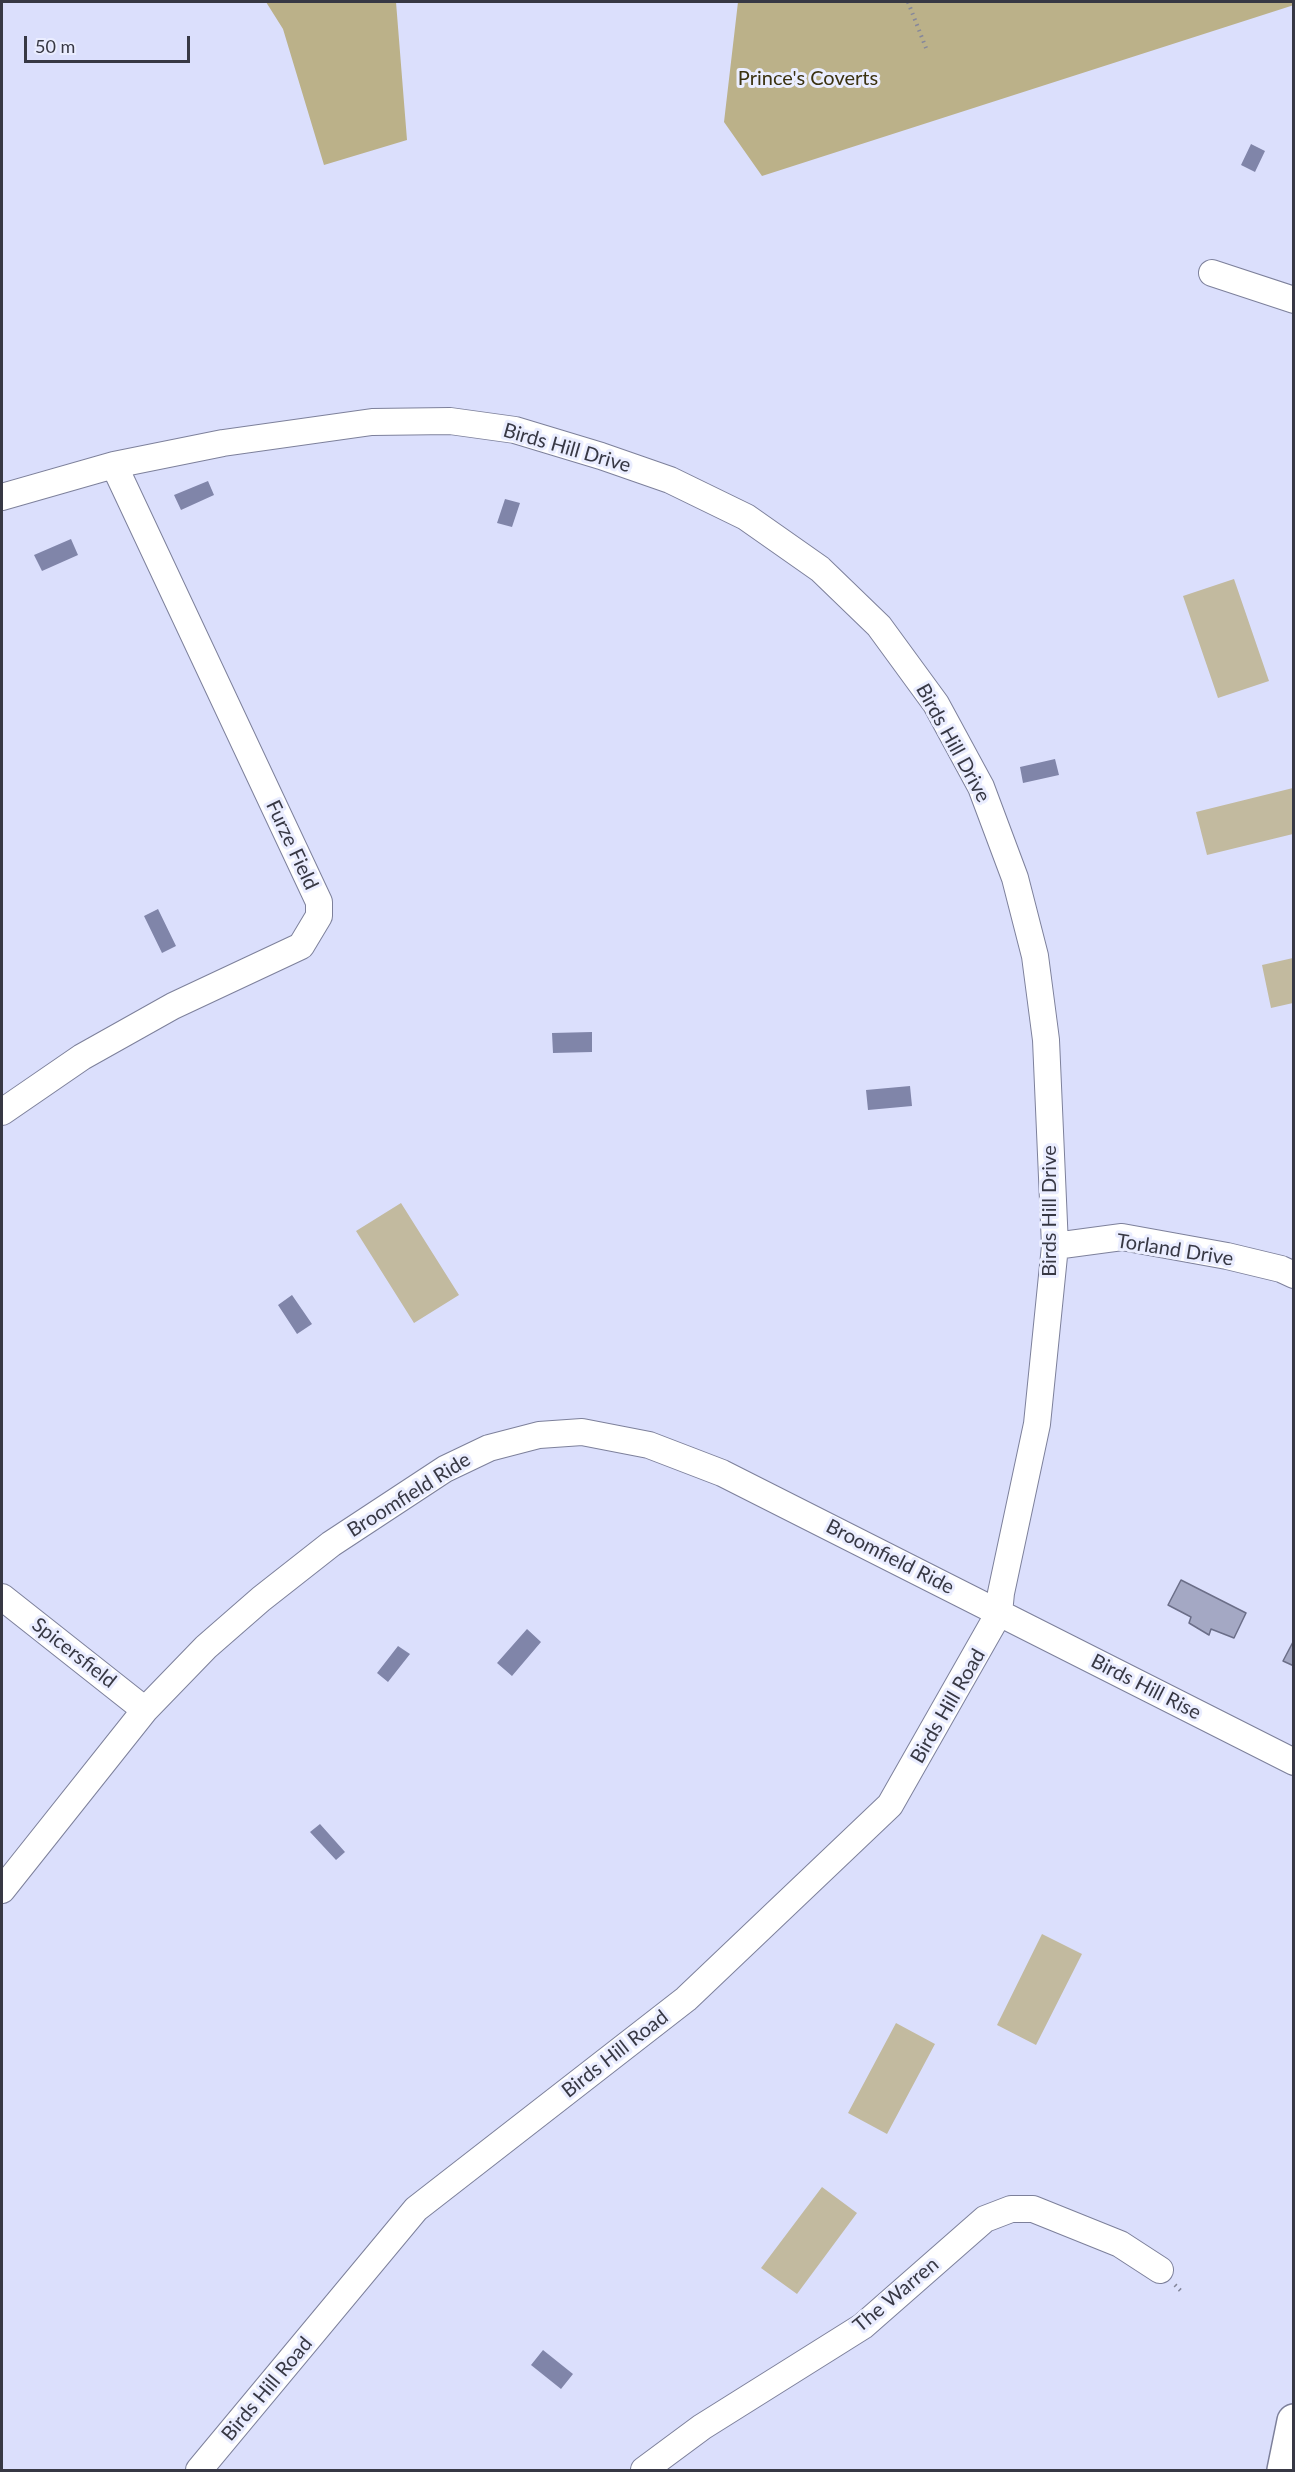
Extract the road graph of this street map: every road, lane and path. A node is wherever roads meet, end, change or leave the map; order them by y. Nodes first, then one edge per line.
1 (908, 2) edge
2 (926, 48) dead end
3 (1212, 273) dead end
4 (1293, 300) edge
5 (114, 465) junction
6 (2, 497) edge
7 (2, 1112) edge
8 (1054, 1246) junction
9 (1293, 1275) edge
10 (2, 1597) edge
11 (999, 1613) junction
12 (145, 1710) junction
13 (1293, 1762) edge
14 (2, 1890) edge
15 (1160, 2270) dead end
16 (1293, 2421) edge
17 (200, 2470) edge
18 (644, 2470) edge
19 (1284, 2470) edge

1 - 2 path
3 - 4 street
5 - 6 street, Birds Hill Drive
5 - 7 street, Furze Field
5 - 8 street, Birds Hill Drive
8 - 9 street, Torland Drive
8 - 11 street, Birds Hill Drive
10 - 12 street, Spicersfield
11 - 12 street, Broomfield Ride
11 - 13 street, Birds Hill Rise
11 - 17 street, Birds Hill Road
12 - 14 street, Broomfield Ride
15 - 18 street, The Warren
16 - 19 main road

